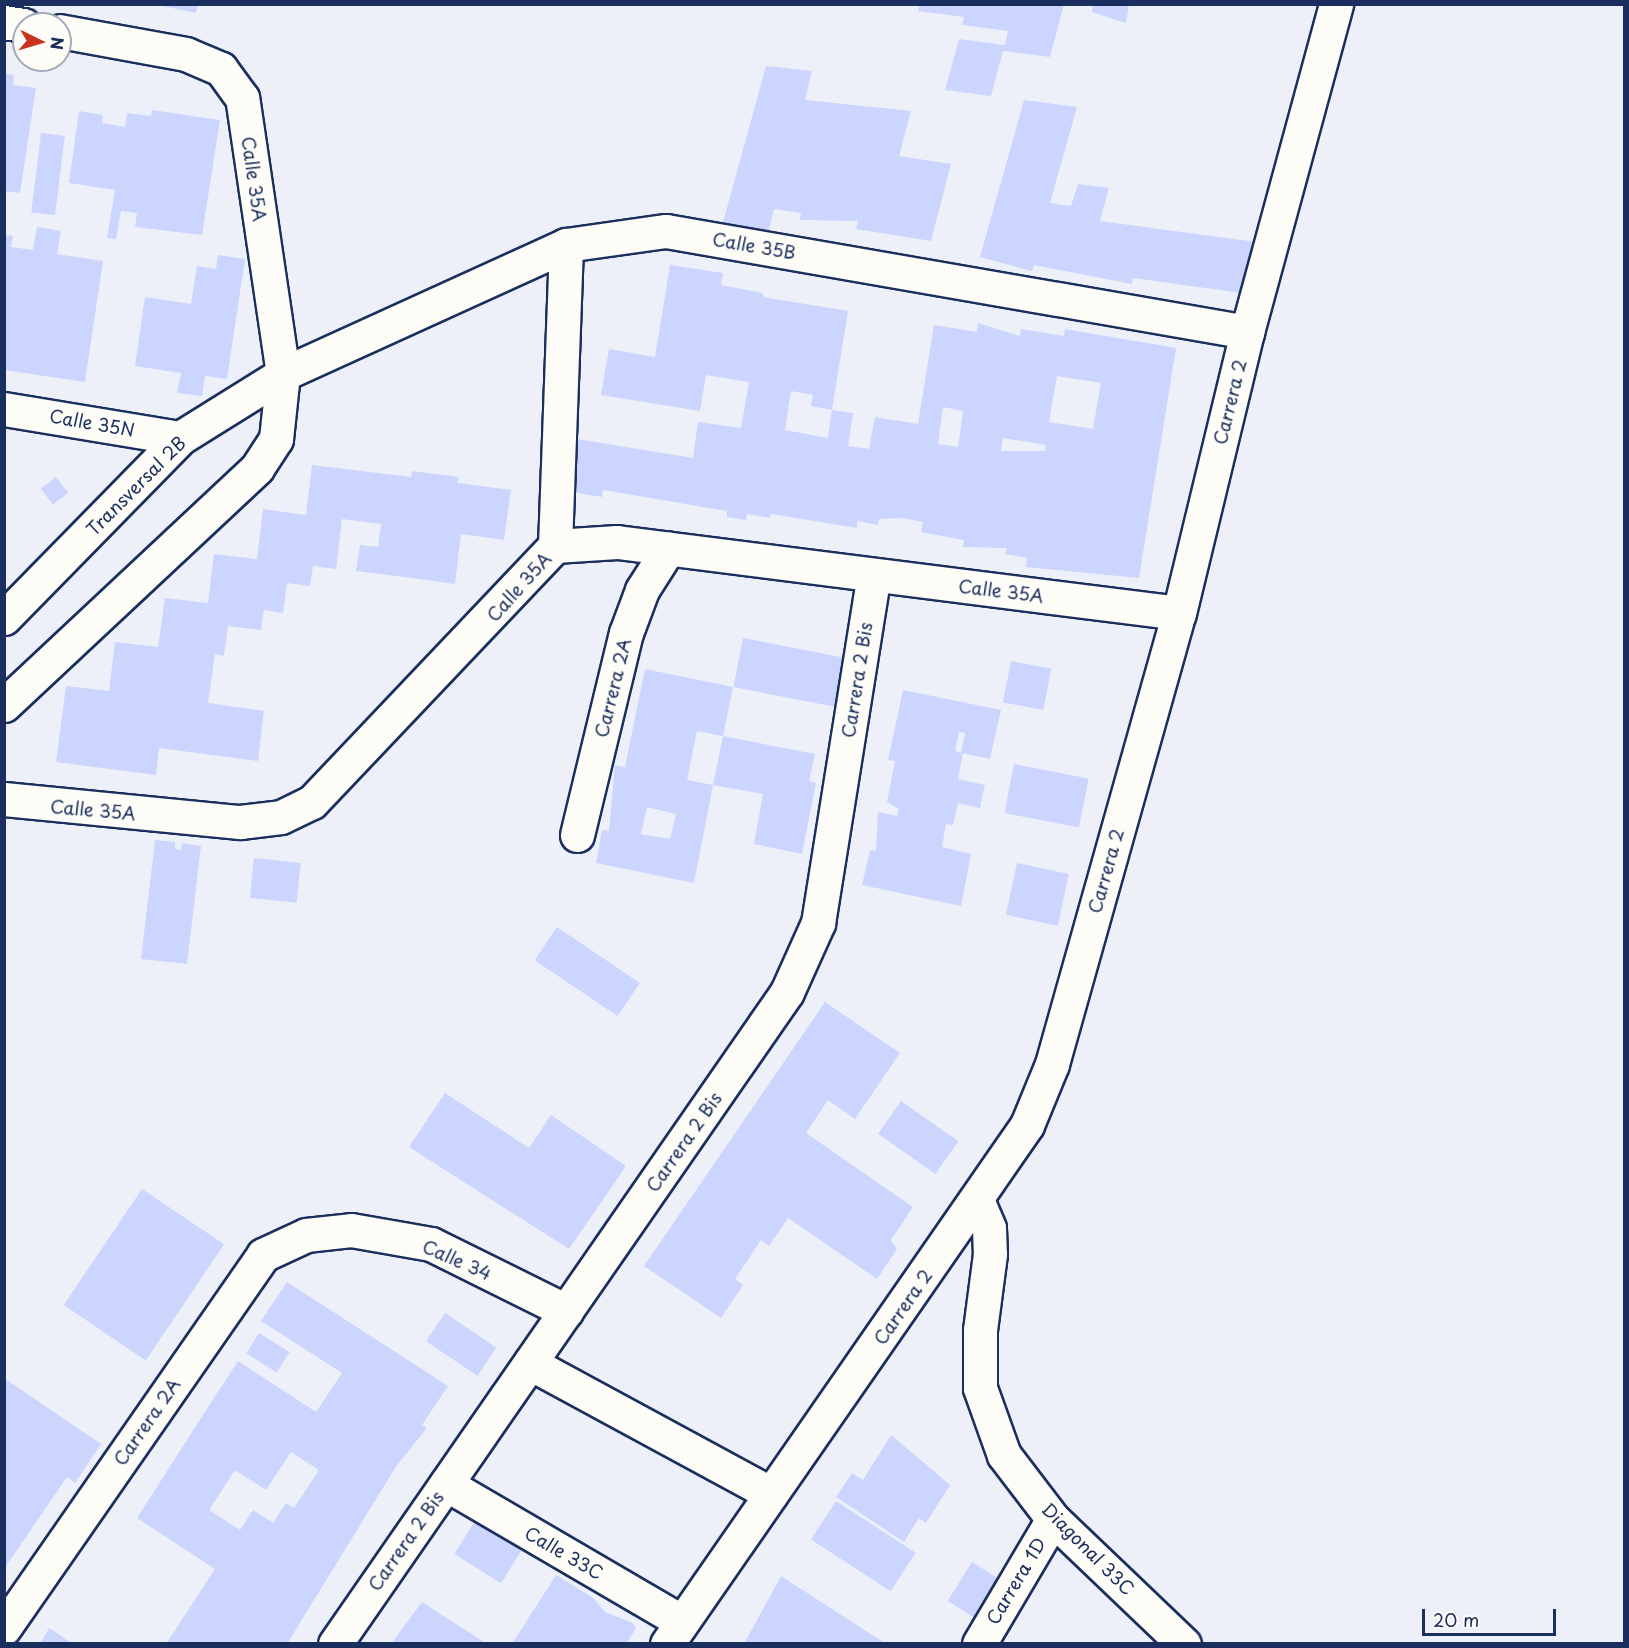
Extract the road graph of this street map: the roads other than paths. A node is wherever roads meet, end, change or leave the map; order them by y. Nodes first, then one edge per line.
1 (1336, 4) edge
2 (72, 34) edge
3 (566, 245) junction
4 (1247, 332) junction
5 (284, 374) junction
6 (4, 409) edge
7 (180, 438) junction
8 (555, 546) junction
9 (668, 549) junction
10 (874, 575) junction
11 (1179, 613) junction
12 (4, 618) edge
13 (4, 705) edge
14 (4, 799) edge
15 (577, 836) dead end
16 (978, 1202) junction
17 (306, 1235) joint
18 (566, 1311) junction
19 (530, 1363) junction
20 (446, 1484) junction
21 (771, 1494) junction
22 (1053, 1519) junction
23 (4, 1628) edge
24 (675, 1633) edge
25 (335, 1644) edge
26 (979, 1644) edge
27 (1184, 1644) edge

1 - 4 street, Carrera 2
2 - 5 street, Calle 35A
3 - 4 street, Calle 35B
3 - 5 street, Calle 35B
3 - 8 street
4 - 11 street, Carrera 2
5 - 7 street, Transversal 2B
5 - 13 street, Calle 35A
6 - 7 street, Calle 35N
7 - 12 street, Transversal 2B
8 - 9 street, Calle 35A
8 - 14 street, Calle 35A
9 - 10 street, Calle 35A
9 - 15 street, Carrera 2A
10 - 11 street, Calle 35A
10 - 18 street, Carrera 2 Bis
11 - 16 street, Carrera 2
16 - 21 street, Carrera 2
16 - 22 street, Diagonal 33C
17 - 18 street, Calle 34
17 - 23 street, Carrera 2A
18 - 19 street, Carrera 2 Bis
19 - 20 street, Carrera 2 Bis
19 - 21 street
20 - 24 street, Calle 33C
20 - 25 street, Carrera 2 Bis
21 - 24 street, Carrera 2
22 - 26 street, Carrera 1D
22 - 27 street, Diagonal 33C

